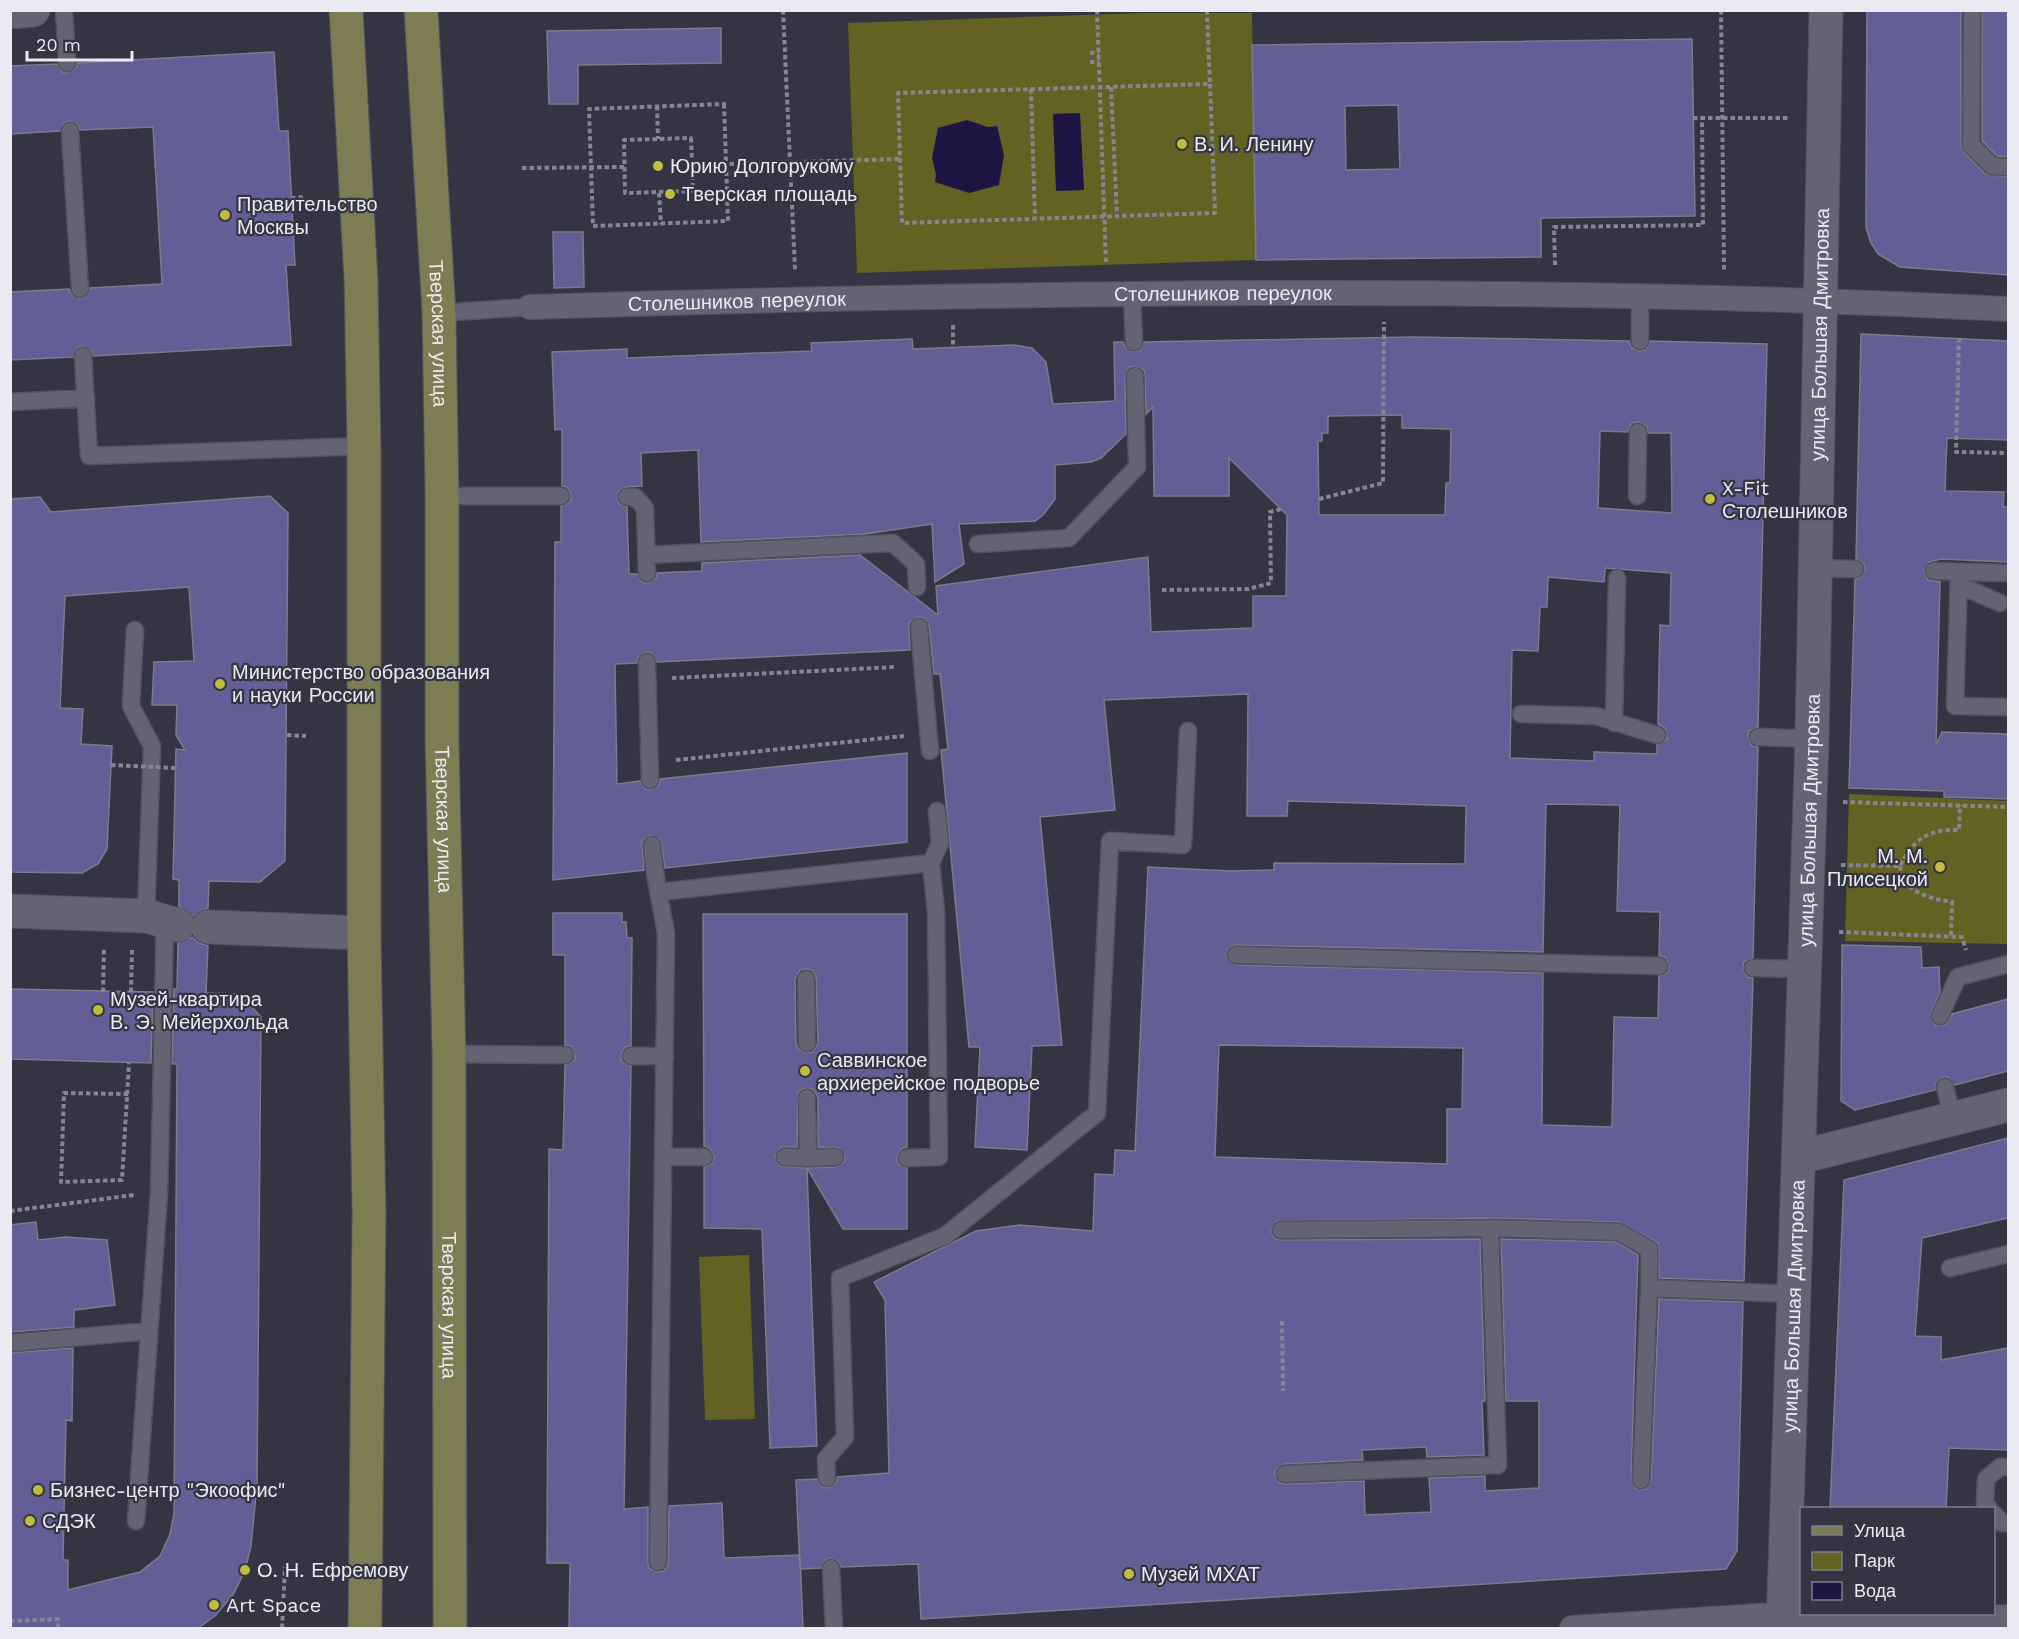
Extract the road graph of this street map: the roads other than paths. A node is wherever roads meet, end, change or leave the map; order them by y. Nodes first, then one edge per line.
1 (33, 10) edge
2 (64, 10) edge
3 (346, 10) edge
4 (421, 10) edge
5 (1826, 10) edge
6 (1972, 10) edge
7 (10, 12) edge
8 (67, 63) dead end
9 (70, 131) dead end
10 (2008, 167) edge
11 (80, 289) dead end
12 (1132, 296) junction
13 (1640, 297) junction
14 (1821, 300) junction
15 (530, 307) joint
16 (2008, 309) edge
17 (438, 313) junction
18 (1640, 341) dead end
19 (1134, 342) dead end
20 (83, 356) dead end
21 (1135, 376) dead end
22 (86, 398) junction
23 (10, 402) edge
24 (1638, 432) dead end
25 (364, 446) junction
26 (442, 496) junction
27 (561, 496) dead end
28 (1637, 496) dead end
29 (627, 497) dead end
30 (978, 543) dead end
31 (646, 555) junction
32 (1816, 568) junction
33 (1855, 569) dead end
34 (1934, 571) dead end
35 (647, 573) dead end
36 (2008, 573) edge
37 (1617, 578) dead end
38 (1959, 579) junction
39 (917, 587) dead end
40 (2000, 603) dead end
41 (919, 627) dead end
42 (135, 630) dead end
43 (647, 671) road end
44 (2008, 707) edge
45 (1521, 714) dead end
46 (1614, 723) junction
47 (1188, 731) dead end
48 (1657, 735) dead end
49 (1758, 737) dead end
50 (1812, 739) junction
51 (930, 751) dead end
52 (650, 780) dead end
53 (937, 811) dead end
54 (652, 845) dead end
55 (931, 863) junction
56 (659, 892) junction
57 (10, 911) edge
58 (174, 922) junction
59 (364, 933) junction
60 (1236, 955) dead end
61 (2008, 964) edge
62 (1659, 966) dead end
63 (1753, 968) dead end
64 (1806, 969) junction
65 (806, 979) dead end
66 (1940, 1016) dead end
67 (807, 1043) dead end
68 (449, 1054) junction
69 (565, 1055) dead end
70 (631, 1056) dead end
71 (665, 1056) junction
72 (1946, 1087) dead end
73 (807, 1098) dead end
74 (2008, 1105) edge
75 (1953, 1119) junction
76 (1800, 1156) junction
77 (663, 1157) junction
78 (704, 1157) dead end
79 (785, 1157) dead end
80 (835, 1157) dead end
81 (808, 1158) junction
82 (907, 1158) dead end
83 (1490, 1228) junction
84 (1281, 1230) dead end
85 (2008, 1254) edge
86 (1950, 1268) dead end
87 (1649, 1288) junction
88 (1795, 1294) junction
89 (149, 1331) junction
90 (10, 1342) edge
91 (2008, 1467) edge
92 (1285, 1474) dead end
93 (827, 1478) dead end
94 (1641, 1480) dead end
95 (1987, 1507) edge
96 (1995, 1515) edge
97 (135, 1521) dead end
98 (2008, 1523) edge
99 (658, 1562) dead end
100 (831, 1568) dead end
101 (2008, 1617) edge
102 (1774, 1620) edge
103 (365, 1629) edge
104 (450, 1629) edge
105 (834, 1629) edge
106 (1572, 1629) edge

1 - 7 street
2 - 8 lane
3 - 25 main road
4 - 17 main road, Тверская улица
5 - 14 street, улица Большая Дмитровка
6 - 10 lane
9 - 11 lane
12 - 13 street, Столешников переулок
12 - 15 street, Столешников переулок
12 - 19 lane
13 - 14 street, Столешников переулок
13 - 18 lane
14 - 16 street, Столешников переулок
14 - 32 street, улица Большая Дмитровка
15 - 17 lane, Столешников переулок
17 - 26 main road, Тверская улица
20 - 22 lane
21 - 30 lane
22 - 23 lane
22 - 25 lane
24 - 28 lane
25 - 59 main road
26 - 27 lane
26 - 68 main road, Тверская улица
29 - 31 lane
31 - 35 lane
31 - 39 lane
32 - 33 lane
32 - 50 street, улица Большая Дмитровка
34 - 38 lane
36 - 38 lane
37 - 46 lane
38 - 40 lane
38 - 44 lane
41 - 51 lane
42 - 58 lane
43 - 52 lane
45 - 46 lane
46 - 48 lane
47 - 93 lane
49 - 50 lane
50 - 64 street, улица Большая Дмитровка
53 - 55 lane
54 - 56 lane
55 - 56 lane
55 - 82 lane
56 - 71 lane
57 - 58 street
58 - 59 street
58 - 89 lane
59 - 103 main road
60 - 62 lane
61 - 66 lane
63 - 64 lane
64 - 76 street, улица Большая Дмитровка
65 - 67 lane
68 - 69 lane
68 - 104 main road, Тверская улица
70 - 71 lane
71 - 77 lane
72 - 75 lane
73 - 81 lane
74 - 75 street
75 - 76 street
76 - 88 street, улица Большая Дмитровка
77 - 78 lane
77 - 99 lane
79 - 81 lane
80 - 81 lane
83 - 84 lane
83 - 87 lane
83 - 92 lane
85 - 86 lane
87 - 88 lane
87 - 94 lane
88 - 102 street, улица Большая Дмитровка
89 - 90 lane
89 - 97 lane
91 - 95 lane
96 - 98 lane
100 - 105 lane
101 - 102 street
102 - 106 street

